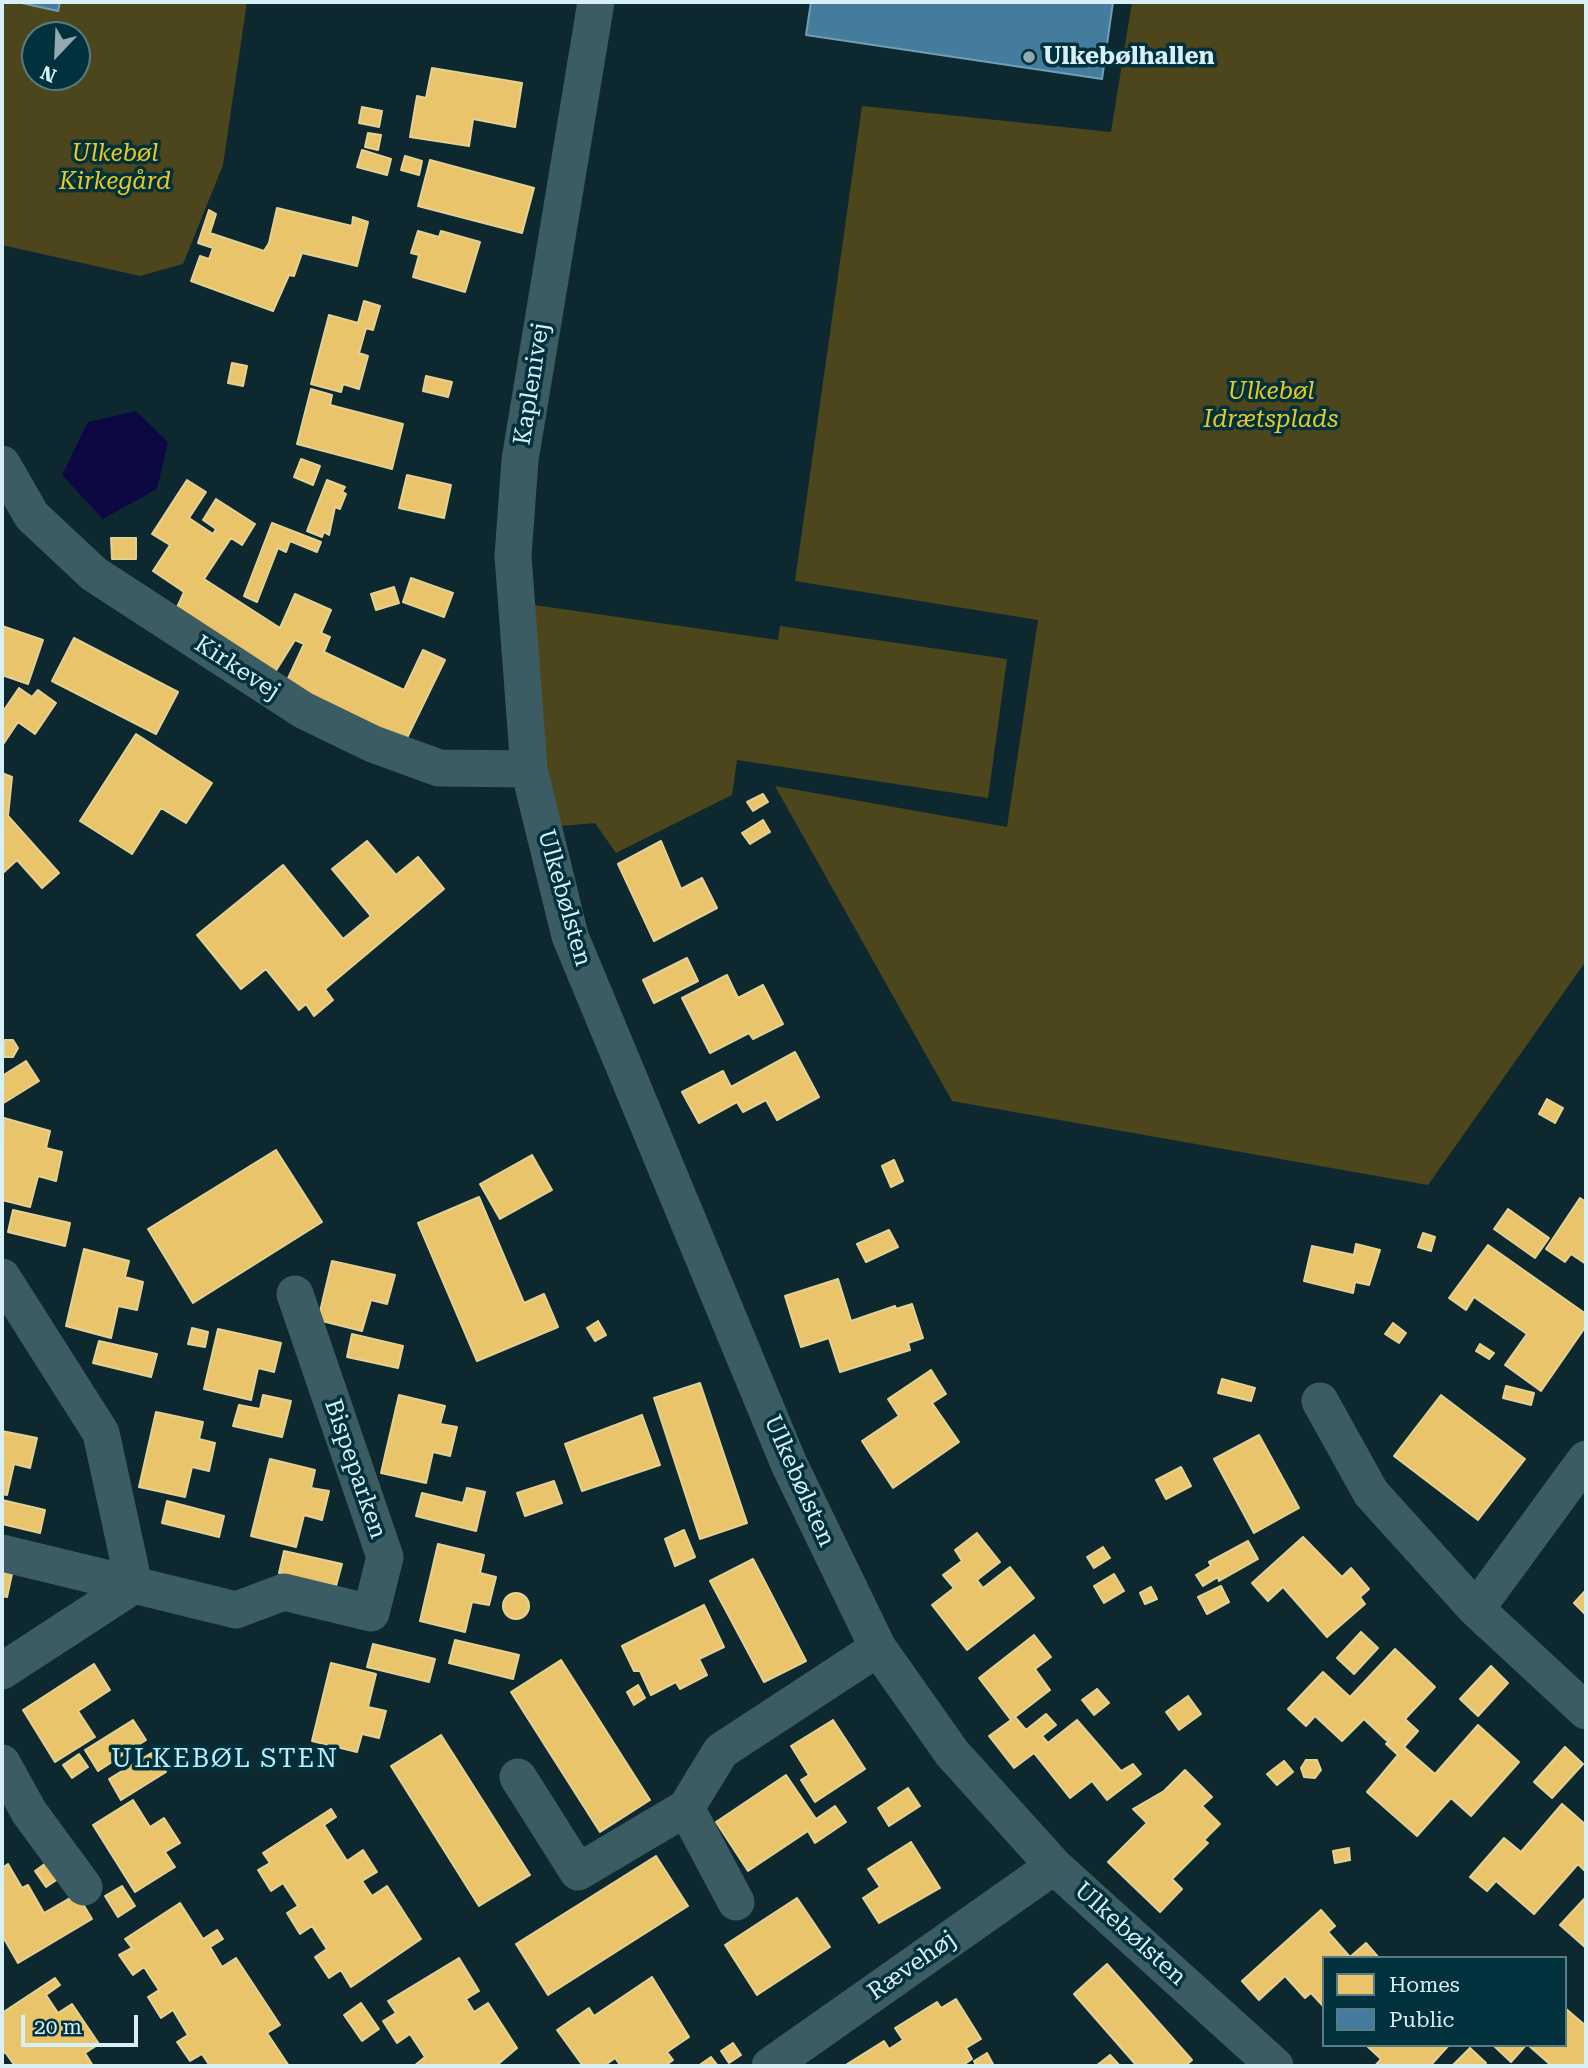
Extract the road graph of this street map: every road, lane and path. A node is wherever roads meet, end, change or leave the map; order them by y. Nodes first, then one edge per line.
1 (596, 2) edge
2 (2, 464) edge
3 (529, 769) junction
4 (2, 1277) edge
5 (295, 1294) dead end
6 (1320, 1401) dead end
7 (1586, 1459) edge
8 (2, 1553) edge
9 (134, 1585) junction
10 (1476, 1609) junction
11 (878, 1648) junction
12 (2, 1671) edge
13 (1586, 1711) edge
14 (2, 1763) edge
15 (518, 1777) dead end
16 (686, 1808) junction
17 (1055, 1866) junction
18 (84, 1887) dead end
19 (736, 1902) dead end
20 (770, 2066) edge
21 (1275, 2066) edge

1 - 3 street, Kaplenivej
2 - 3 street, Kirkevej
3 - 11 street, Ulkebølsten
4 - 9 street
5 - 9 street, Bispeparken
6 - 10 street
7 - 10 street
8 - 9 street, Bispeparken
9 - 12 street
10 - 13 street
11 - 16 street
11 - 17 street, Ulkebølsten
14 - 18 street
15 - 16 street
16 - 19 street
17 - 20 street, Rævehøj
17 - 21 street, Ulkebølsten

